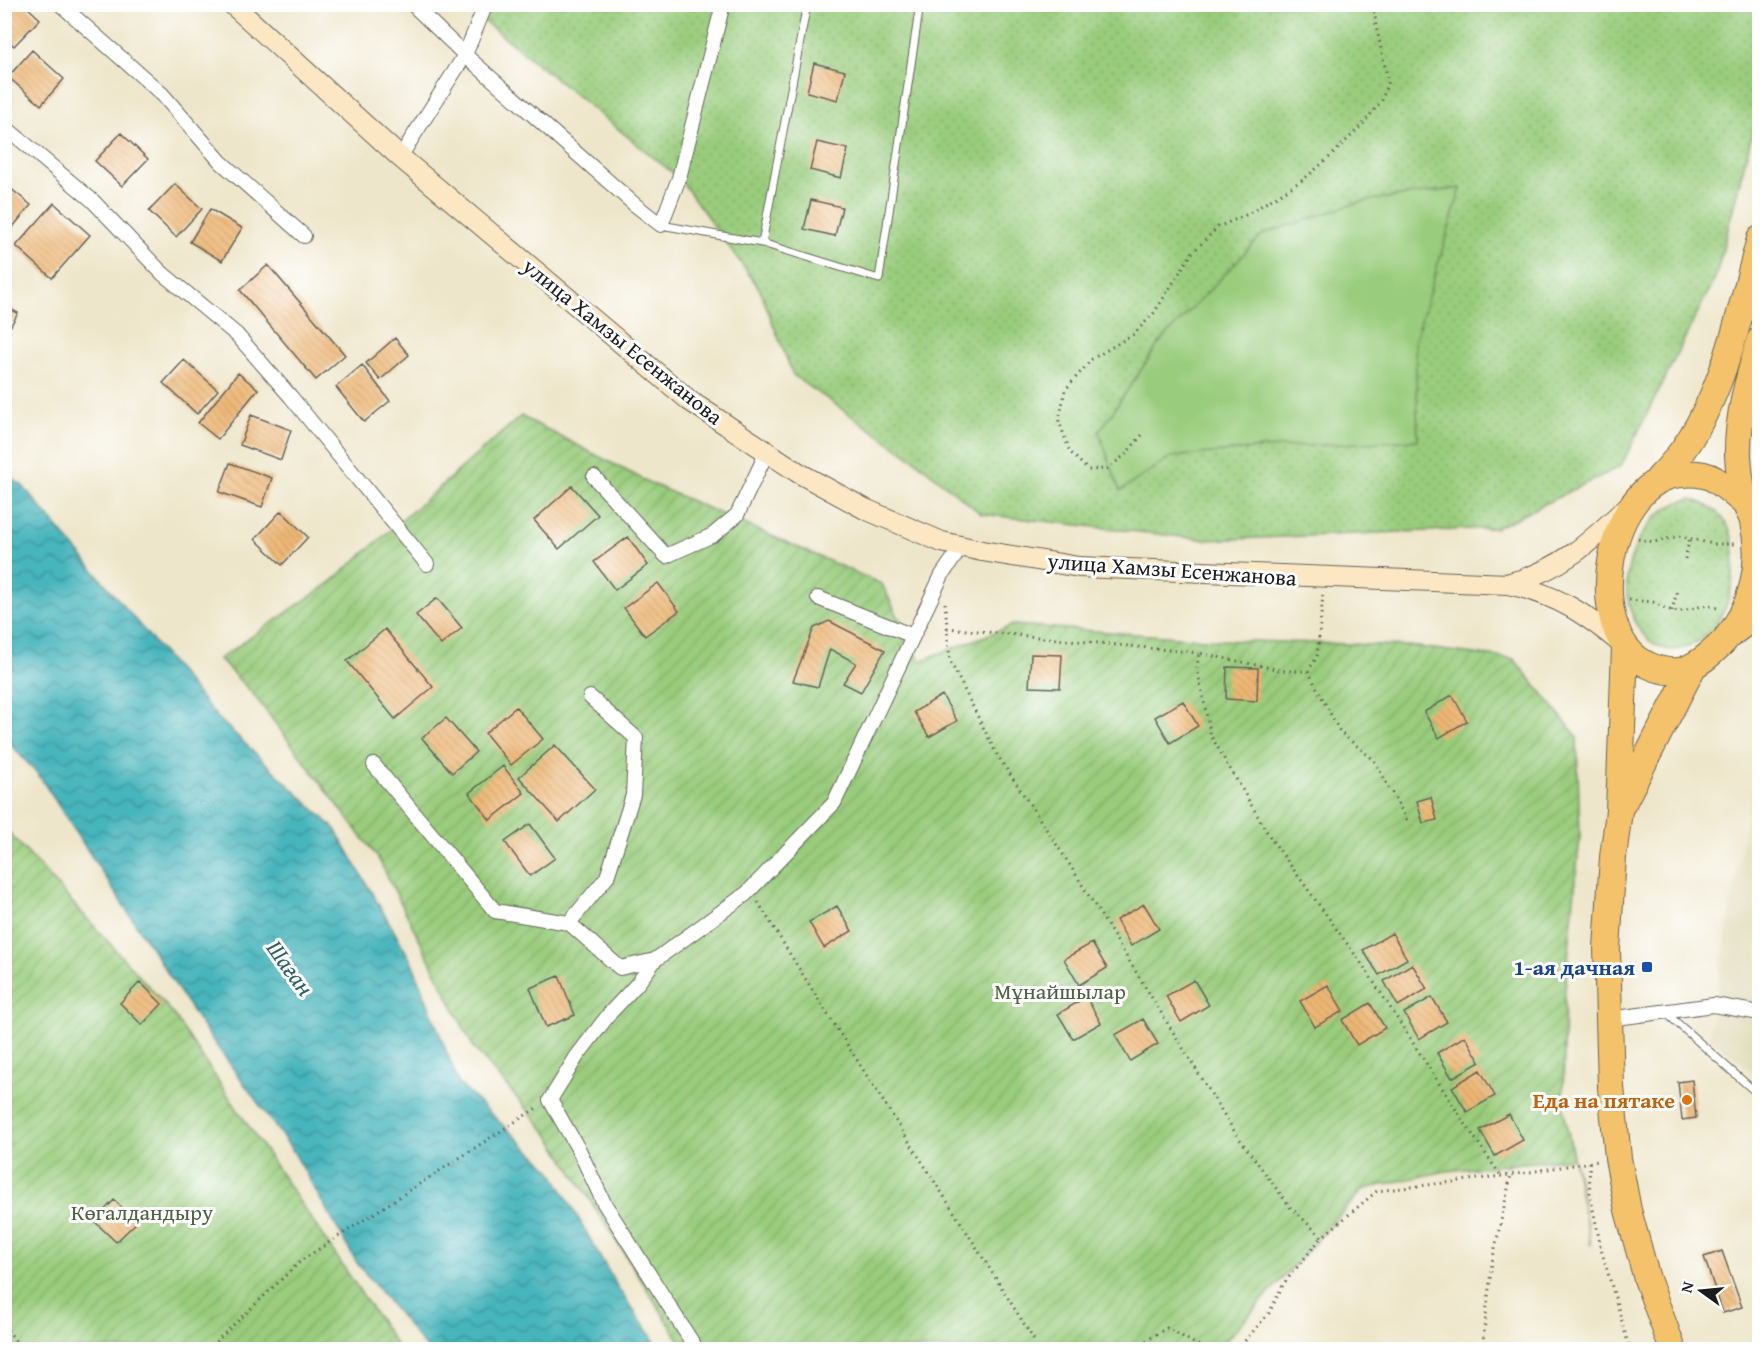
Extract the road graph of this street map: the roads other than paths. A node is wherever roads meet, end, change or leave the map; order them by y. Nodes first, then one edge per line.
1 (60, 4) edge
2 (232, 4) edge
3 (412, 4) edge
4 (486, 4) edge
5 (723, 4) edge
6 (807, 4) edge
7 (920, 4) edge
8 (465, 55) junction
9 (4, 126) edge
10 (400, 157) junction
11 (661, 225) junction
12 (304, 236) dead end
13 (1760, 239) edge
14 (762, 243) junction
15 (1760, 340) edge
16 (767, 452) junction
17 (594, 477) dead end
18 (1653, 484) junction
19 (1753, 509) edge
20 (962, 546) junction
21 (427, 564) dead end
22 (1508, 584) junction
23 (818, 598) dead end
24 (1760, 615) edge
25 (913, 636) junction
26 (1626, 647) junction
27 (1718, 647) junction
28 (1693, 667) junction
29 (590, 697) dead end
30 (374, 765) dead end
31 (1619, 812) junction
32 (569, 923) junction
33 (655, 960) junction
34 (1666, 1012) junction
35 (1760, 1013) edge
36 (1609, 1019) junction
37 (1760, 1096) edge
38 (697, 1350) edge
39 (1673, 1350) edge

1 - 12 street
2 - 10 street, улица Хамзы Есенжанова
3 - 8 street
4 - 8 street
5 - 11 street
6 - 14 lane
7 - 14 lane
8 - 10 street
8 - 11 street
9 - 21 street
10 - 16 street, улица Хамзы Есенжанова
11 - 14 lane
13 - 18 highway
15 - 19 highway
16 - 17 street
16 - 20 street, улица Хамзы Есенжанова
18 - 19 highway
18 - 22 street
18 - 26 highway
19 - 27 highway
20 - 22 street, улица Хамзы Есенжанова
20 - 25 street
22 - 26 street
23 - 25 street
24 - 27 main road
25 - 33 street
26 - 28 highway
26 - 31 highway
27 - 28 highway
28 - 31 highway
29 - 32 street
30 - 32 street
31 - 36 highway
32 - 33 street
33 - 38 street
34 - 35 street
34 - 36 street
34 - 37 lane
36 - 39 highway

